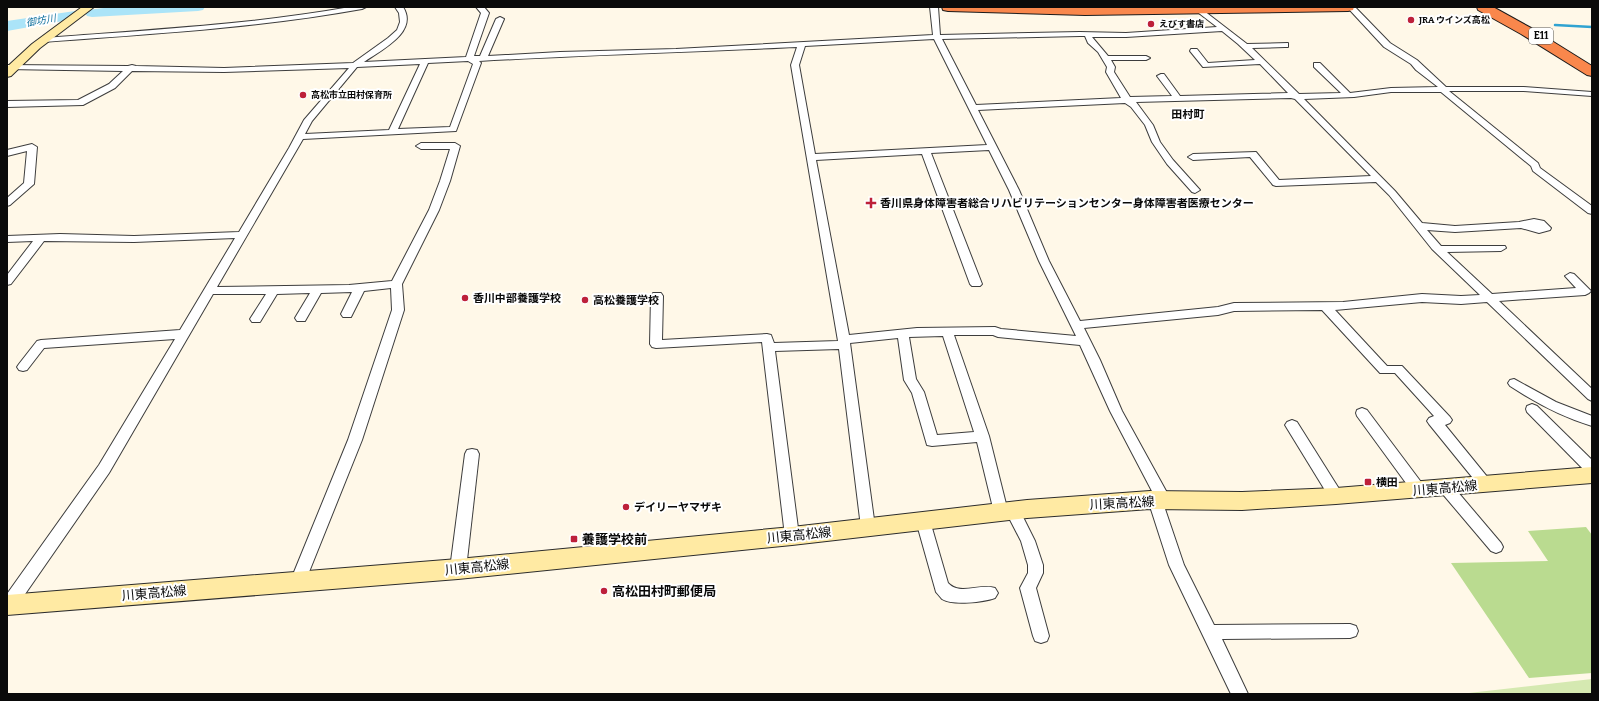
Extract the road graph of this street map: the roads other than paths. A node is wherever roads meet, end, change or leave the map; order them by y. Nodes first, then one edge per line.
1 (89, 7) edge
2 (362, 7) edge
3 (399, 7) edge
4 (480, 7) edge
5 (934, 7) edge
6 (948, 7) edge
7 (1349, 7) edge
8 (1483, 7) edge
9 (1489, 7) edge
10 (1502, 7) edge
11 (1508, 7) edge
12 (1197, 9) edge
13 (500, 19) dead end
14 (1536, 22) dead end
15 (1222, 29) junction
16 (1088, 35) junction
17 (1126, 35) junction
18 (937, 37) junction
19 (44, 40) junction
20 (1131, 43) dead end
21 (802, 44) junction
22 (1245, 46) junction
23 (1284, 46) dead end
24 (1194, 51) dead end
25 (483, 58) junction
26 (1105, 58) junction
27 (1146, 58) dead end
28 (1592, 58) edge
29 (468, 59) junction
30 (425, 61) junction
31 (1261, 62) junction
32 (1317, 64) dead end
33 (354, 65) junction
34 (1592, 66) edge
35 (132, 67) junction
36 (9, 69) edge
37 (1592, 72) edge
38 (1161, 76) dead end
39 (1445, 89) junction
40 (1592, 94) edge
41 (1294, 96) junction
42 (1348, 96) junction
43 (1178, 99) junction
44 (1127, 100) junction
45 (7, 104) edge
46 (973, 108) junction
47 (392, 132) junction
48 (299, 137) junction
49 (421, 146) dead end
50 (992, 147) junction
51 (926, 151) junction
52 (7, 153) edge
53 (812, 157) junction
54 (1194, 157) dead end
55 (1378, 179) junction
56 (1194, 190) dead end
57 (7, 203) edge
58 (1592, 211) edge
59 (1521, 225) dead end
60 (1419, 226) junction
61 (243, 234) junction
62 (7, 239) edge
63 (39, 239) junction
64 (1502, 248) dead end
65 (1439, 249) junction
66 (1570, 276) dead end
67 (7, 282) edge
68 (396, 284) junction
69 (976, 284) dead end
70 (360, 288) junction
71 (318, 289) junction
72 (274, 290) junction
73 (209, 291) junction
74 (657, 296) dead end
75 (1489, 298) junction
76 (1325, 306) junction
77 (347, 314) dead end
78 (301, 318) dead end
79 (256, 319) dead end
80 (1076, 325) junction
81 (947, 331) junction
82 (902, 333) junction
83 (184, 334) junction
84 (1084, 341) junction
85 (845, 342) junction
86 (768, 346) junction
87 (23, 367) dead end
88 (1514, 383) dead end
89 (1592, 396) edge
90 (1532, 409) dead end
91 (1362, 413) dead end
92 (1592, 421) edge
93 (1292, 426) dead end
94 (982, 436) junction
95 (472, 454) dead end
96 (1592, 469) edge
97 (1592, 474) edge
98 (1486, 484) junction
99 (1446, 488) junction
100 (1419, 490) junction
101 (1336, 496) junction
102 (1159, 500) junction
103 (1007, 511) junction
104 (923, 521) junction
105 (868, 527) junction
106 (792, 536) junction
107 (1496, 547) dead end
108 (458, 569) junction
109 (298, 582) junction
110 (990, 593) dead end
111 (7, 605) edge
112 (1350, 631) dead end
113 (1209, 632) junction
114 (1041, 636) dead end
115 (1240, 694) edge

1 - 19 main road
2 - 19 street
3 - 33 street
4 - 29 street
5 - 18 street
6 - 12 highway
7 - 12 highway
7 - 39 street
8 - 37 highway
9 - 34 highway, E11
10 - 28 highway, E11
11 - 14 highway
12 - 15 street
13 - 25 street
15 - 17 street
15 - 22 street
16 - 17 street
16 - 18 street
16 - 26 street
17 - 20 street
18 - 21 street
18 - 46 street
19 - 36 main road
21 - 25 street
21 - 53 street
22 - 23 street
22 - 31 street
24 - 31 street
25 - 29 street
26 - 27 street
26 - 44 street
29 - 30 street
29 - 47 street
30 - 33 street
30 - 47 street
31 - 41 street
32 - 42 street
33 - 35 street
33 - 48 street
35 - 36 street
35 - 45 street
38 - 43 street
39 - 40 street
39 - 42 street
39 - 58 street
41 - 42 street
41 - 43 street
41 - 55 street
43 - 44 street
44 - 46 street
44 - 56 street
46 - 50 street
47 - 48 street
48 - 61 street
49 - 68 street
50 - 51 street
50 - 80 street
51 - 53 street
51 - 69 street
52 - 57 street
53 - 85 street
54 - 55 street
55 - 60 street
59 - 60 street
60 - 65 street
61 - 63 street
61 - 73 street
62 - 63 street
63 - 67 street
64 - 65 street
65 - 75 street
66 - 75 street
68 - 70 street
68 - 109 street
70 - 71 street
70 - 77 street
71 - 72 street
71 - 78 street
72 - 73 street
72 - 79 street
73 - 83 street
74 - 86 street
75 - 76 street
75 - 89 street
76 - 80 street
76 - 98 street
80 - 84 street
81 - 82 street
81 - 84 street
81 - 94 street
82 - 85 street
82 - 94 street
83 - 87 street
83 - 111 street
84 - 102 street
85 - 86 street
85 - 105 street
86 - 106 street
88 - 92 street
90 - 96 street
91 - 100 street
93 - 101 street
94 - 103 street
95 - 108 street
97 - 98 main road, 川東高松線
98 - 99 main road, 川東高松線
99 - 100 main road, 川東高松線
99 - 107 street
100 - 101 main road, 川東高松線
101 - 102 main road, 川東高松線
102 - 103 main road, 川東高松線
102 - 113 street
103 - 104 main road, 川東高松線
103 - 114 street
104 - 105 main road, 川東高松線
104 - 110 street
105 - 106 main road, 川東高松線
106 - 108 main road, 川東高松線
108 - 109 main road, 川東高松線
109 - 111 main road, 川東高松線
112 - 113 street
113 - 115 street

